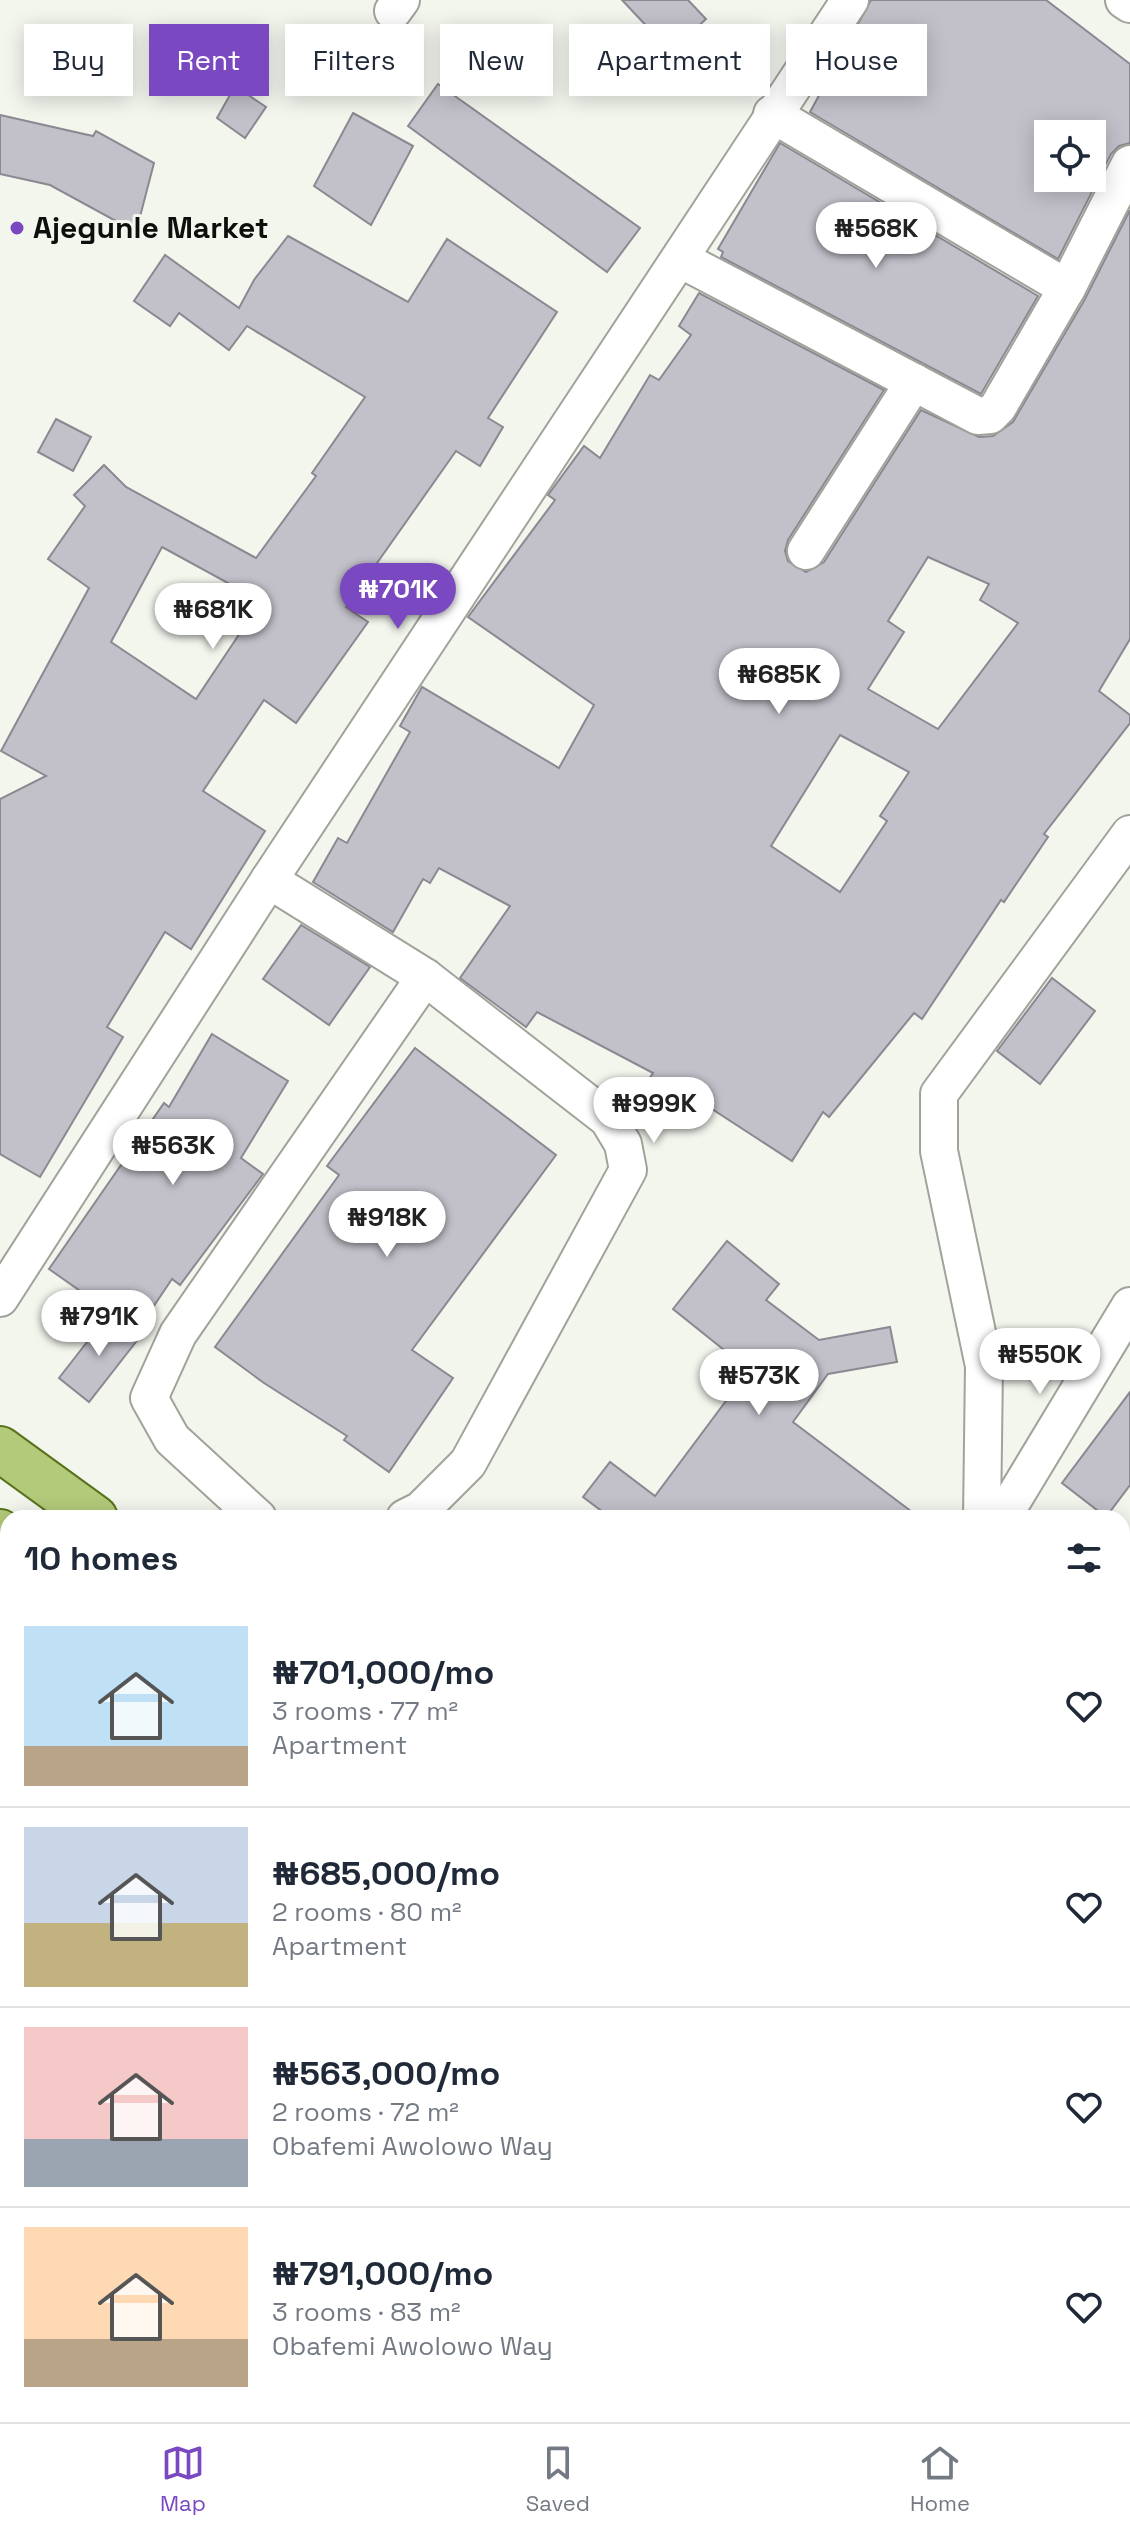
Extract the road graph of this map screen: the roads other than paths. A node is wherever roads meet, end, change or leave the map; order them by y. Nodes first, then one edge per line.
1 (850, 0) edge
2 (1124, 0) edge
3 (1130, 4) edge
4 (772, 114) junction
5 (1130, 164) edge
6 (682, 260) junction
7 (1067, 288) junction
8 (914, 382) junction
9 (806, 551) dead end
10 (1130, 834) edge
11 (269, 880) junction
12 (425, 977) junction
13 (0, 1298) edge
14 (1130, 1306) edge
15 (0, 1449) edge
16 (84, 1510) edge
17 (249, 1510) edge
18 (421, 1510) edge
19 (982, 1510) edge
20 (1007, 1510) edge

1 - 4 street
2 - 3 street
4 - 6 street
4 - 7 street
5 - 7 street
6 - 8 street
6 - 11 street
7 - 8 street
8 - 9 street
10 - 19 street
11 - 12 street
11 - 13 street
12 - 17 street
12 - 18 street
14 - 20 street
15 - 16 main road

